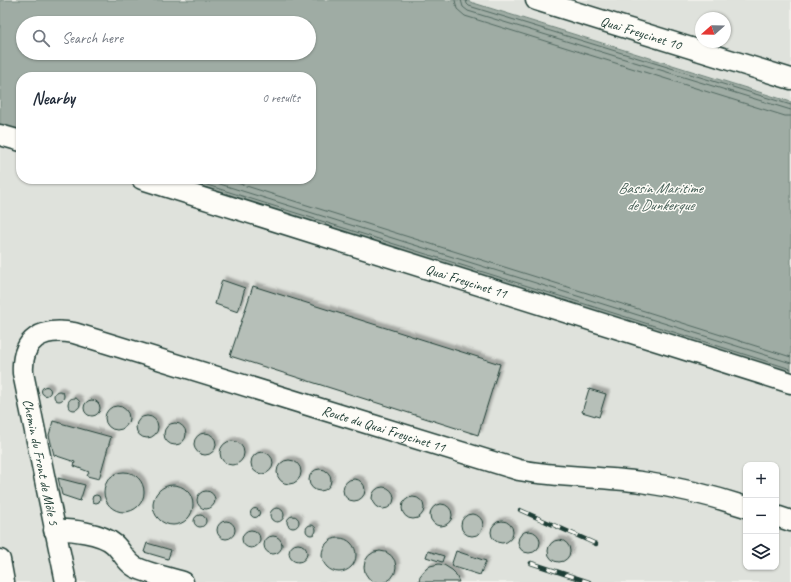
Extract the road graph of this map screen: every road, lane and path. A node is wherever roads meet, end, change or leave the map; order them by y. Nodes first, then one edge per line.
1 (536, 0) edge
2 (791, 79) edge
3 (0, 134) edge
4 (16, 139) edge
5 (158, 184) edge
6 (31, 343) joint
7 (791, 383) edge
8 (743, 506) edge
9 (779, 517) edge
10 (791, 521) edge
11 (54, 530) junction
12 (0, 560) edge
13 (4, 582) edge
14 (66, 582) edge
15 (183, 582) edge

1 - 2 street, Quai Freycinet 10
3 - 4 street
5 - 7 street, Quai Freycinet 11
6 - 8 street, Route du Quai Freycinet 11
6 - 11 street, Chemin du Front de Môle 5
9 - 10 street
11 - 14 street, Chemin du Front de Môle 5
11 - 15 street
12 - 13 street

